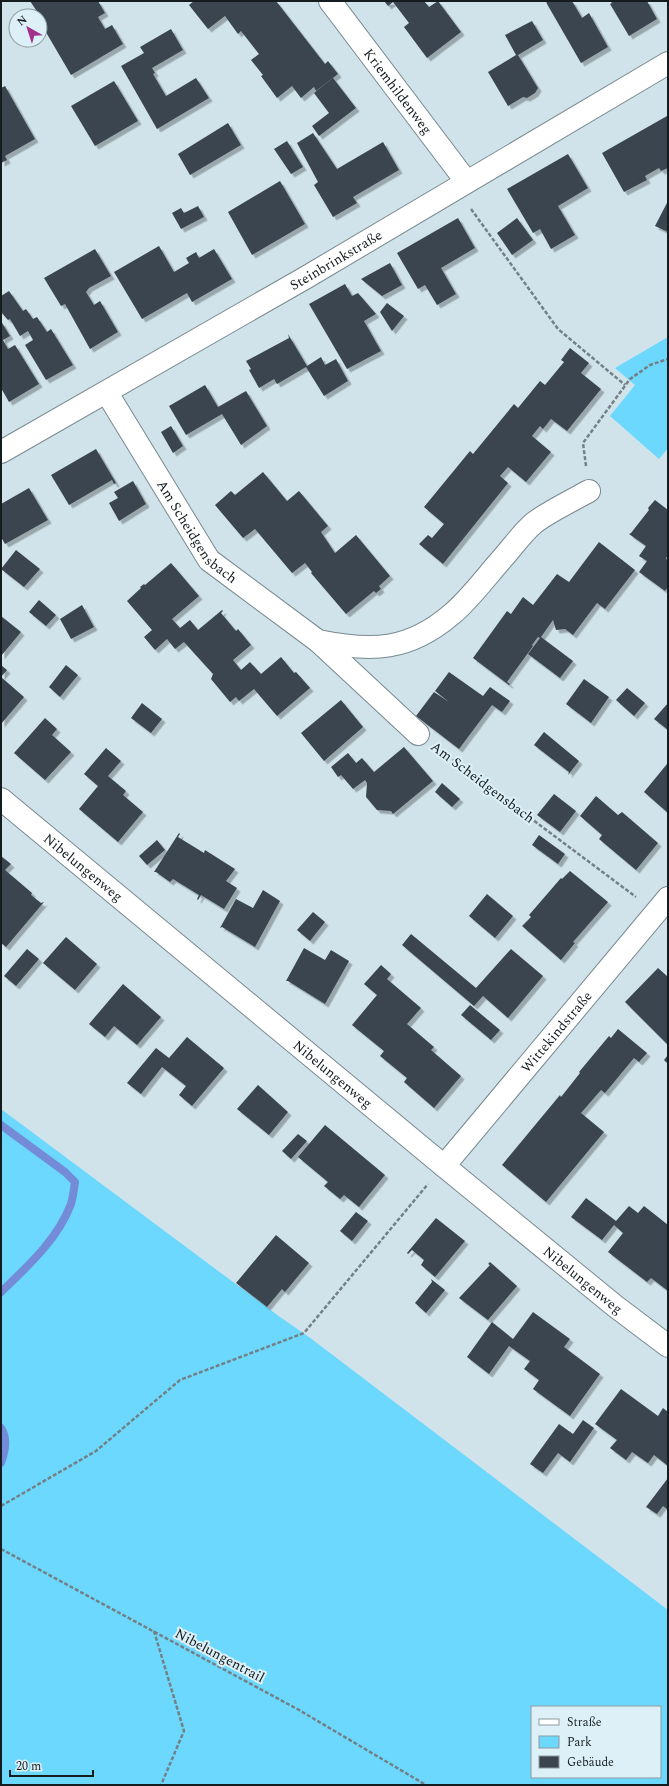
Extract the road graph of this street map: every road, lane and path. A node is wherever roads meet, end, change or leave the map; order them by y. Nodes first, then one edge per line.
1 (330, 1) edge
2 (668, 63) edge
3 (461, 184) junction
4 (668, 360) edge
5 (625, 384) junction
6 (107, 393) junction
7 (1, 452) edge
8 (589, 491) joint
9 (318, 641) junction
10 (418, 734) joint
11 (1, 799) edge
12 (662, 905) edge
13 (444, 1166) junction
14 (668, 1346) edge
15 (1, 1506) edge
16 (1, 1549) edge
17 (154, 1631) junction
18 (161, 1785) edge
19 (426, 1785) edge

1 - 3 street, Kriemhildenweg
2 - 3 street, Steinbrinkstraße
3 - 5 path
3 - 6 street, Steinbrinkstraße
4 - 5 path
5 - 8 path
6 - 7 street, Steinbrinkstraße
6 - 9 street, Am Scheidgensbach
8 - 9 street, Am Scheidgensbach
9 - 10 street, Am Scheidgensbach
10 - 12 path, Am Scheidgensbach
11 - 13 street, Nibelungenweg
12 - 13 street, Wittekindstraße
13 - 14 street, Nibelungenweg
13 - 15 path
16 - 17 path, Nibelungentrail
17 - 18 path
17 - 19 path, Nibelungentrail

